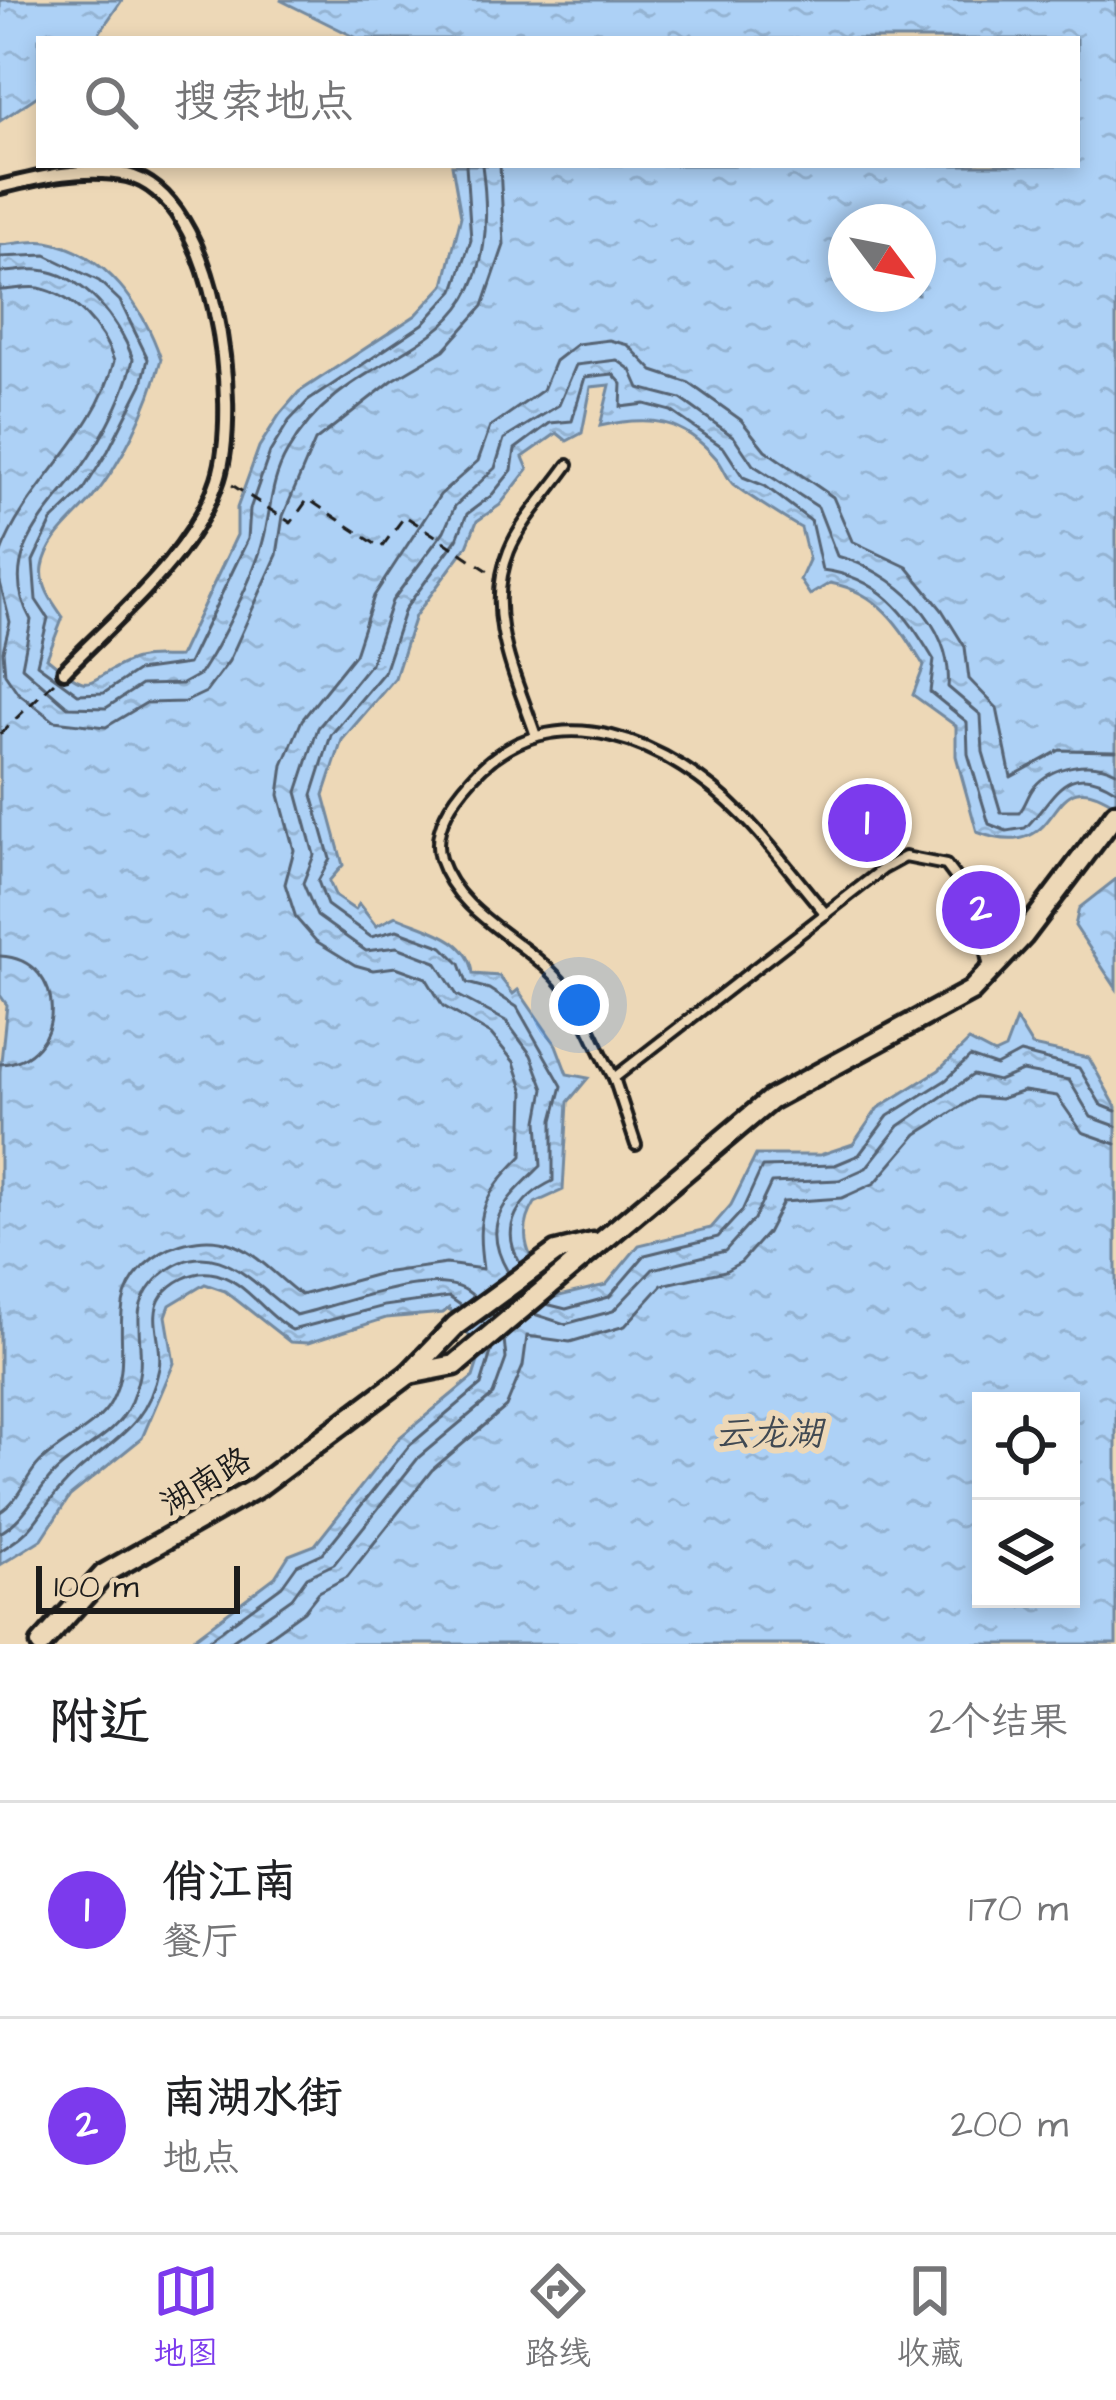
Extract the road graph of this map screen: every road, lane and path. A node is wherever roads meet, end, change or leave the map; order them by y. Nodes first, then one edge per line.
1 (0, 187) edge
2 (568, 465) dead end
3 (219, 477) junction
4 (505, 581) junction
5 (64, 671) joint
6 (536, 733) junction
7 (0, 734) edge
8 (1116, 813) edge
9 (976, 904) junction
10 (826, 914) junction
11 (1023, 936) junction
12 (989, 972) junction
13 (614, 1078) junction
14 (636, 1145) dead end
15 (597, 1241) junction
16 (409, 1374) junction
17 (40, 1644) edge

1 - 3 street
2 - 4 lane
3 - 4 path
3 - 5 street
4 - 6 lane
5 - 7 path
6 - 10 lane
6 - 13 lane
8 - 11 street
9 - 10 lane
9 - 11 lane
9 - 12 lane
10 - 13 lane
11 - 12 street
12 - 15 street
13 - 14 lane
15 - 16 street
15 - 16 street
16 - 17 street, 湖南路

